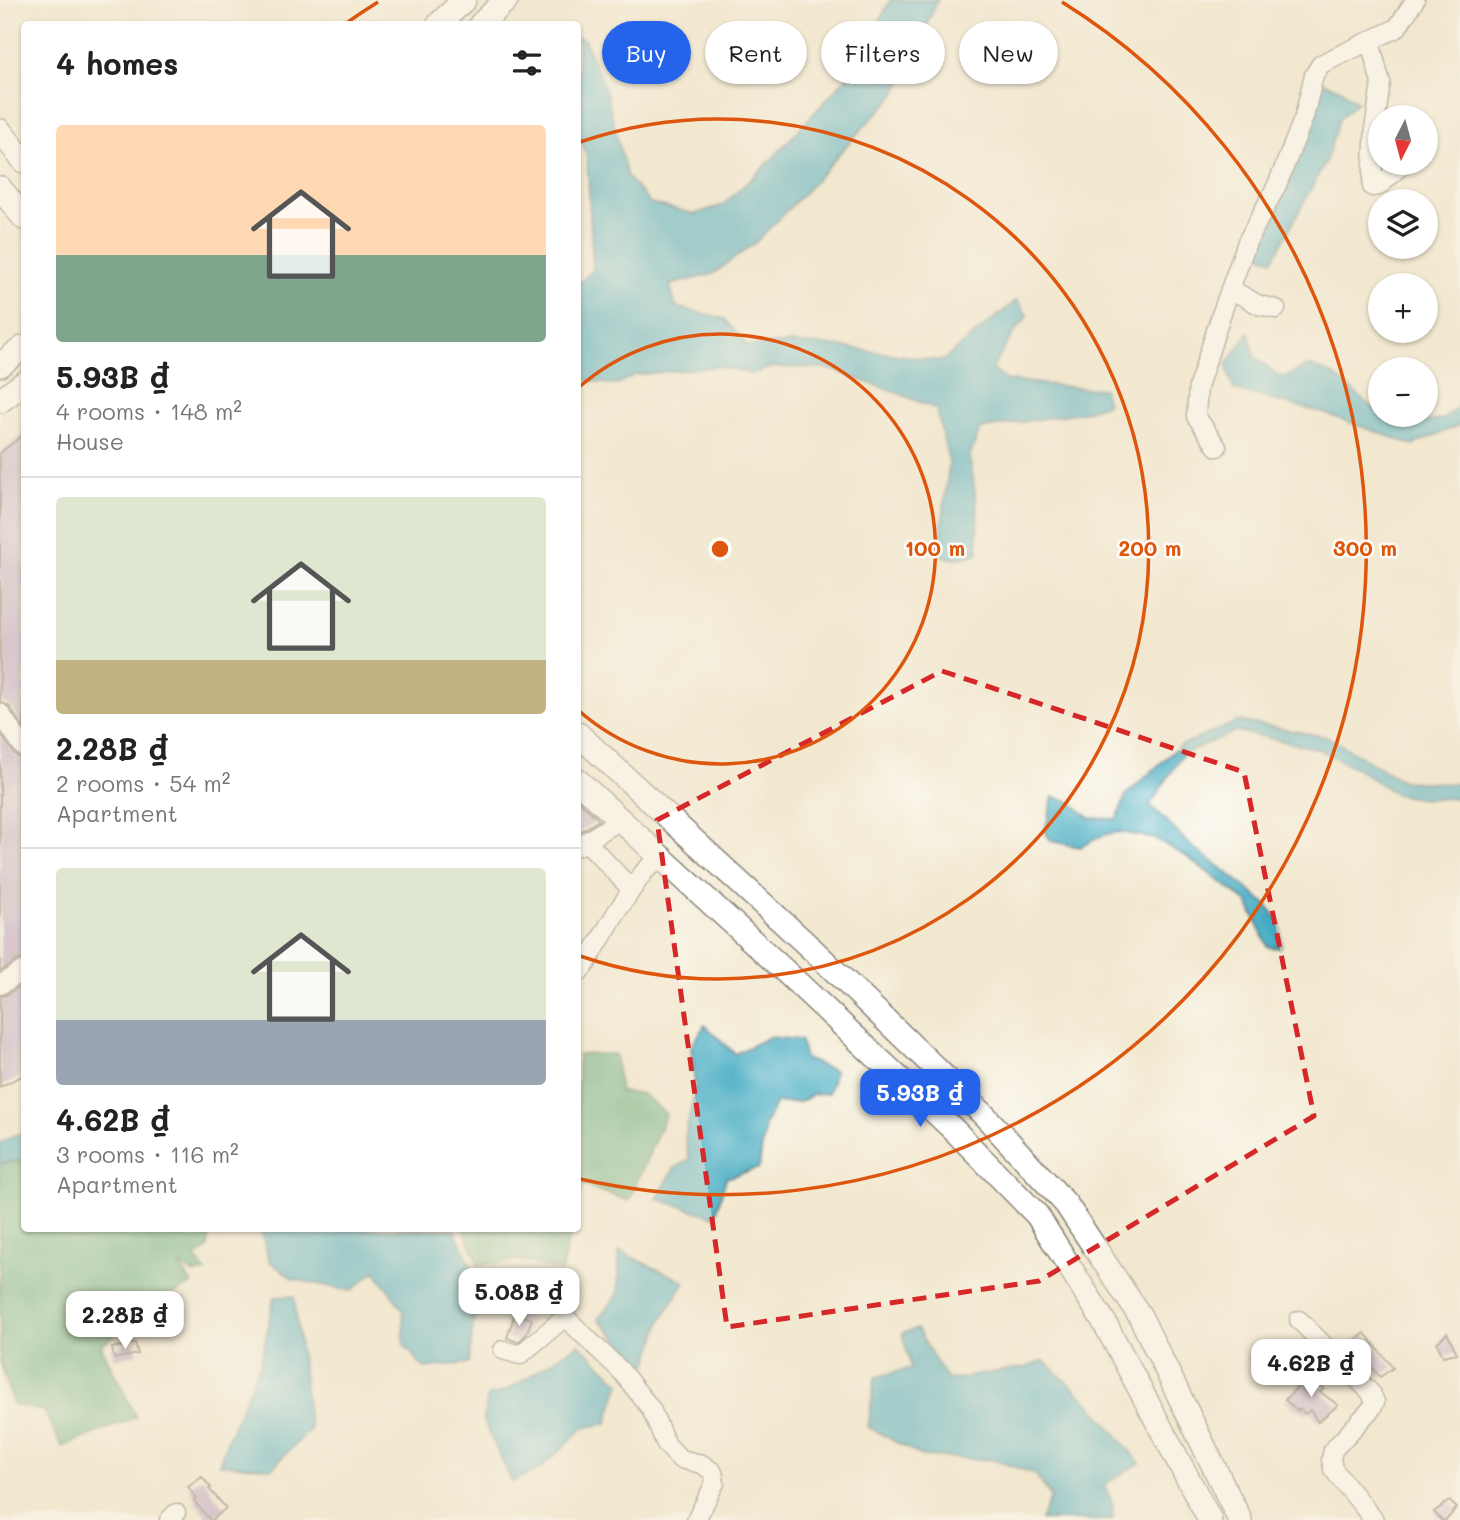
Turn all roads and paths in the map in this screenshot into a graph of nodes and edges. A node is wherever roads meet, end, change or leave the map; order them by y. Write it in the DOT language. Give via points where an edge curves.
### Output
graph roads {
  1 [pos="464,0"];
  2 [pos="506,0"];
  3 [pos="1415,0"];
  4 [pos="442,21"];
  5 [pos="484,21"];
  6 [pos="1370,42"];
  7 [pos="1378,105"];
  8 [pos="0,131"];
  9 [pos="21,157"];
  10 [pos="1373,175"];
  11 [pos="1392,175"];
  12 [pos="0,188"];
  13 [pos="21,214"];
  14 [pos="1230,289"];
  15 [pos="1276,309"];
  16 [pos="21,349"];
  17 [pos="0,365"];
  18 [pos="21,385"];
  19 [pos="0,401"];
  20 [pos="1217,447"];
  21 [pos="0,713"];
  22 [pos="581,737"];
  23 [pos="21,744"];
  24 [pos="581,784"];
  25 [pos="620,820"];
  26 [pos="582,844"];
  27 [pos="663,859"];
  28 [pos="631,889"];
  29 [pos="815,952"];
  30 [pos="581,970"];
  31 [pos="21,972"];
  32 [pos="787,973"];
  33 [pos="0,985"];
  34 [pos="1299,1320"];
  35 [pos="503,1350"];
  36 [pos="696,1520"];
  37 [pos="1210,1520"];
  38 [pos="1240,1520"];
  39 [pos="1374,1520"];
  1 -- 4 [label="main road"];
  2 -- 5 [label="main road"];
  3 -- 6 [label="street" via="1397,28"];
  6 -- 7 [label="street" via="1381,83"];
  6 -- 14 [label="street" via="1321,64 1314,75 1304,117 1278,185 1247,242"];
  8 -- 9 [label="main road"];
  10 -- 11 [label="street" via="1372,187 1380,187"];
  12 -- 13 [label="main road"];
  14 -- 15 [label="street"];
  14 -- 20 [label="street" via="1198,387 1196,416"];
  16 -- 17 [label="main road"];
  18 -- 19 [label="main road"];
  21 -- 23 [label="street"];
  22 -- 29 [label="main road"];
  24 -- 25 [label="main road"];
  25 -- 26 [label="street"];
  25 -- 27 [label="main road"];
  26 -- 28 [label="street"];
  27 -- 28 [label="street" via="649,867"];
  27 -- 32 [label="main road"];
  28 -- 30 [label="street"];
  29 -- 32 [label="main road"];
  29 -- 38 [label="main road" via="984,1115 1066,1204 1140,1316"];
  31 -- 33 [label="street"];
  32 -- 37 [label="main road" via="1037,1215 1103,1320"];
  34 -- 39 [label="street" via="1375,1402 1333,1450 1331,1459 1333,1469"];
  35 -- 36 [label="street" via="520,1355 565,1317 621,1371 651,1409 666,1444 680,1459 713,1472 715,1483"];
}
